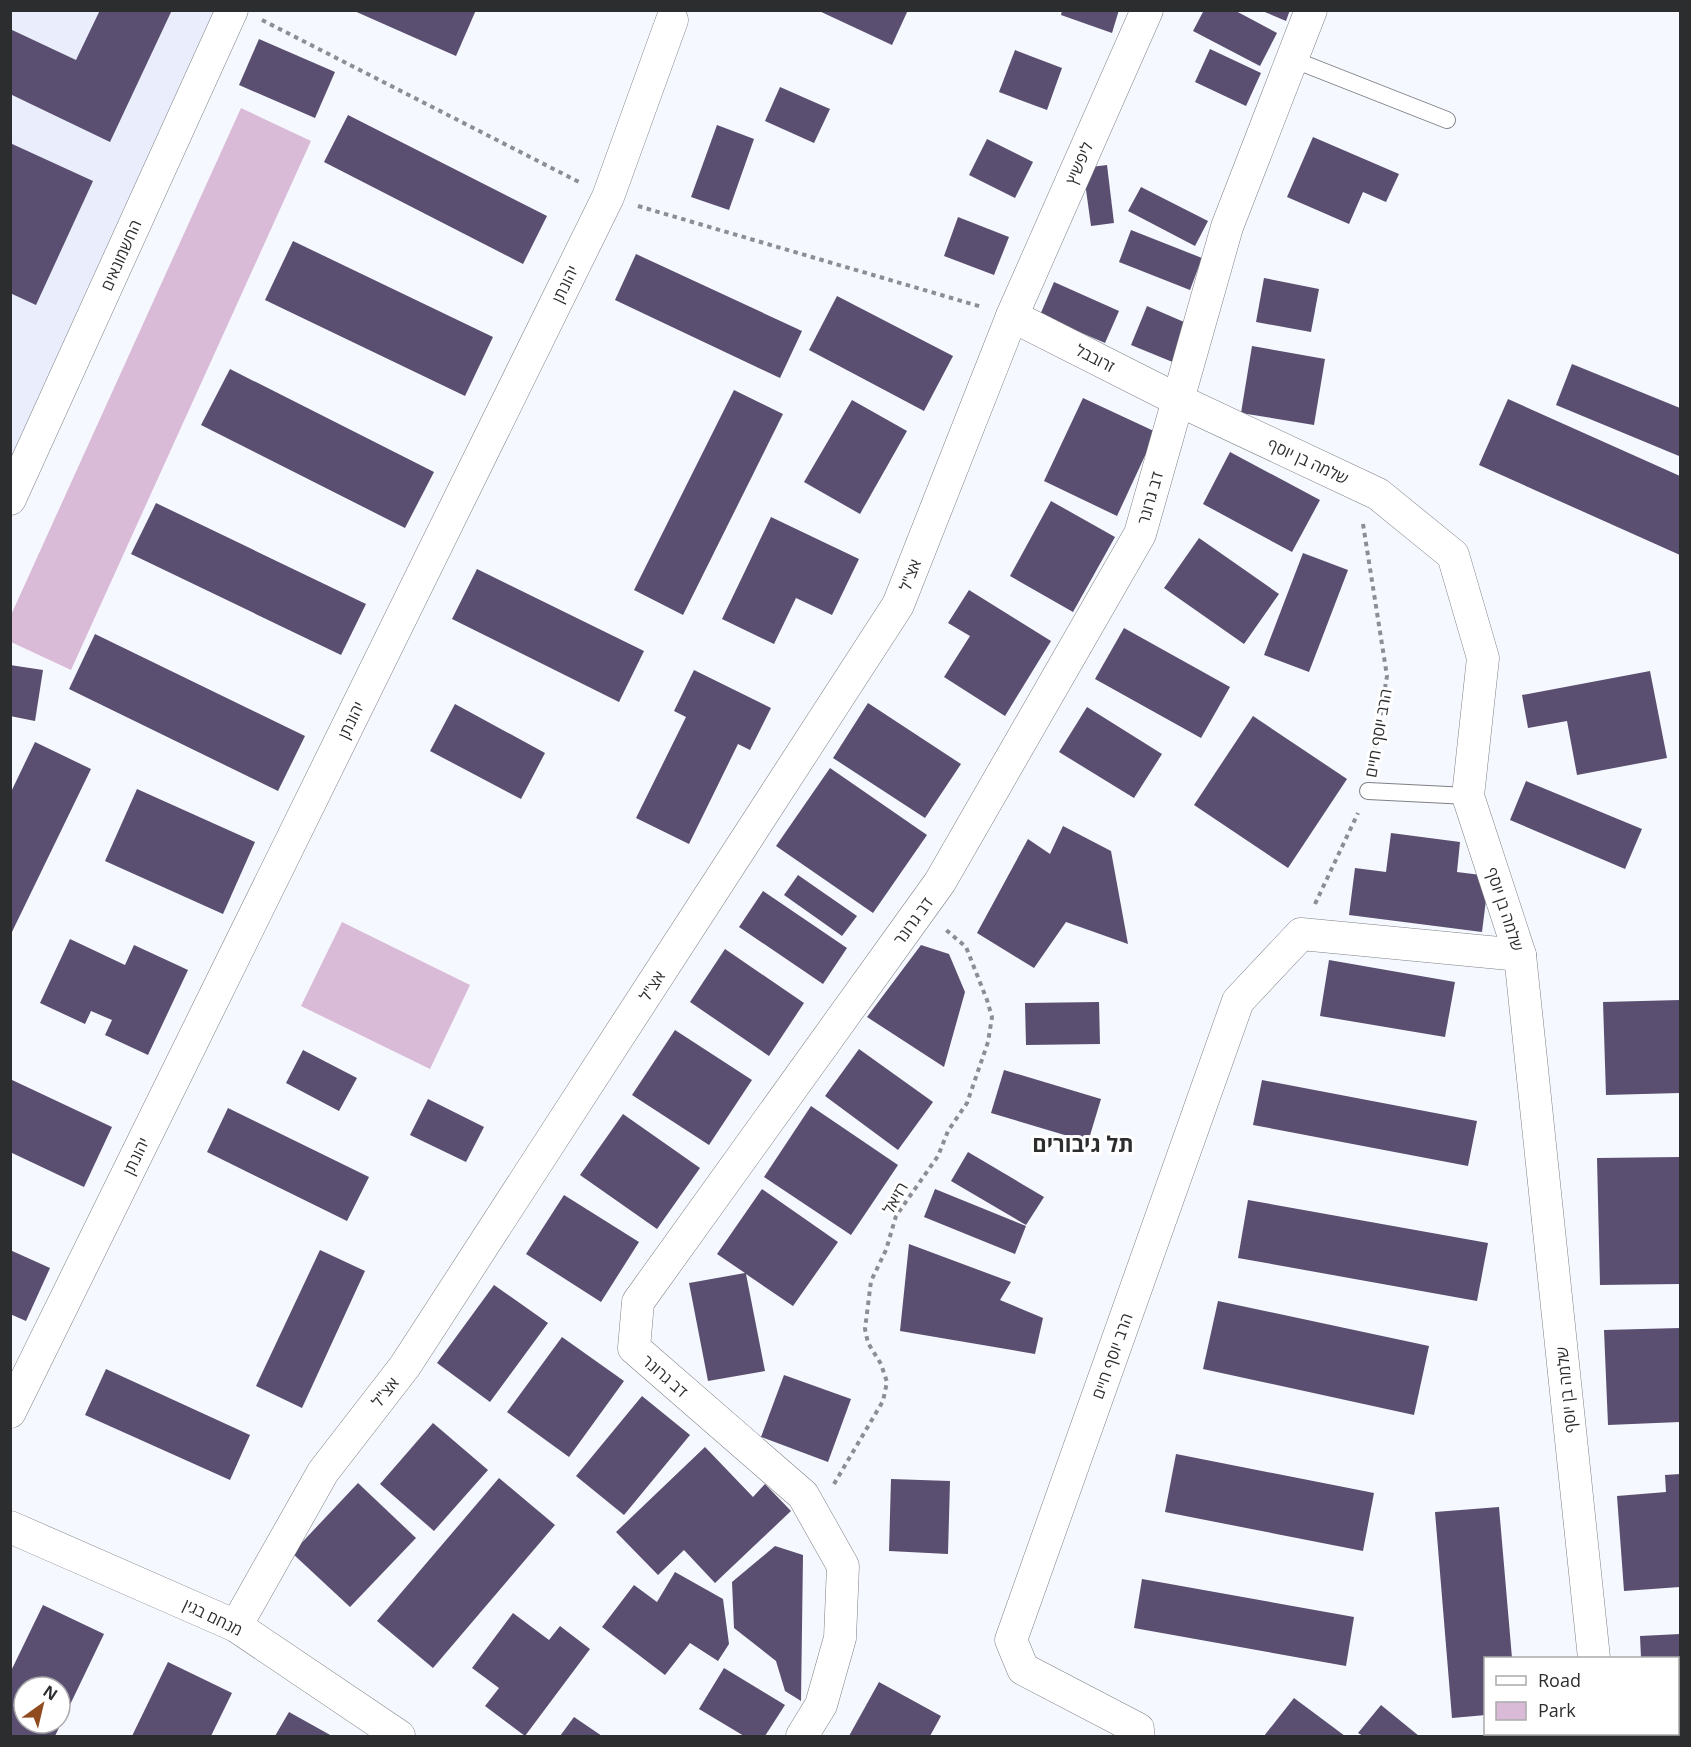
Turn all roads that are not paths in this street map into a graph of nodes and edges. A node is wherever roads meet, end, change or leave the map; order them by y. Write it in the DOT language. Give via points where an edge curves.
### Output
graph roads {
  1 [pos="232,10"];
  2 [pos="1147,10"];
  3 [pos="1311,10"];
  4 [pos="672,20"];
  5 [pos="1292,59"];
  6 [pos="1447,120"];
  7 [pos="1011,316"];
  8 [pos="1178,400"];
  9 [pos="10,499"];
  10 [pos="1368,791"];
  11 [pos="1468,796"];
  12 [pos="1520,955"];
  13 [pos="10,1412"];
  14 [pos="10,1527"];
  15 [pos="236,1626"];
  16 [pos="1594,1657"];
  17 [pos="399,1737"];
  18 [pos="802,1737"];
  19 [pos="1138,1737"];
  1 -- 9 [label="street, החשמונאים"];
  2 -- 7 [label="street, ליפשיץ"];
  3 -- 5 [label="street, דב גרונר"];
  4 -- 13 [label="street, יהונתן" via="608,197"];
  5 -- 6 [label="lane"];
  5 -- 8 [label="street, דב גרונר" via="1227,227"];
  7 -- 8 [label="street, זרובבל"];
  7 -- 15 [label="street, אצ\"ל" via="898,605 405,1366 323,1472"];
  8 -- 11 [label="street, שלמה בן יוסף" via="1378,494 1453,555 1483,658"];
  8 -- 18 [label="street, דב גרונר" via="1140,534 940,882 638,1302 634,1348 803,1495 843,1566 840,1638 821,1705"];
  10 -- 11 [label="lane"];
  11 -- 12 [label="street, שלמה בן יוסף"];
  12 -- 16 [label="street, שלמה בן יוסף"];
  12 -- 19 [label="street, הרב יוסף חיים" via="1301,934 1238,1001 1011,1640 1023,1669 1137,1729"];
  14 -- 15 [label="street, מנחם בגין"];
  15 -- 17 [label="street, מנחם בגין"];
}
